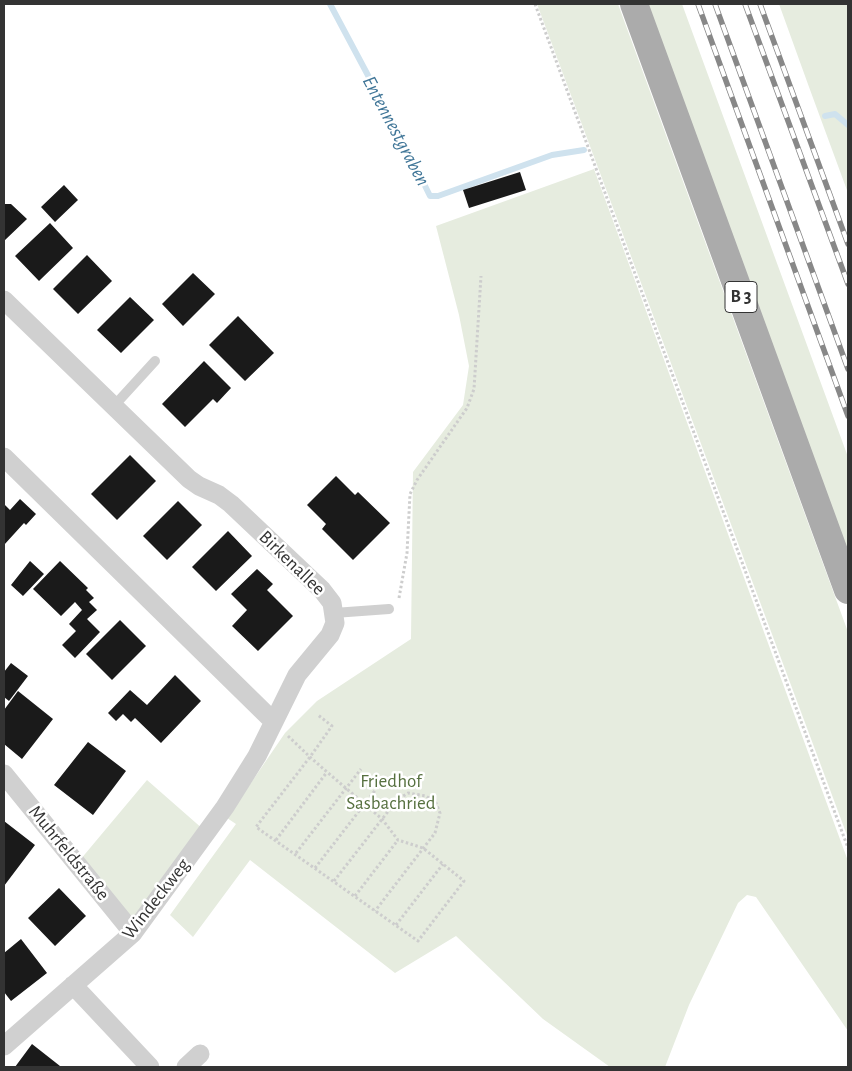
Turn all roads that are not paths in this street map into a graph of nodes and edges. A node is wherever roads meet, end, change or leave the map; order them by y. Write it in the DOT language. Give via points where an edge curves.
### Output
graph roads {
  1 [pos="634,4"];
  2 [pos="4,300"];
  3 [pos="155,361"];
  4 [pos="113,407"];
  5 [pos="4,457"];
  6 [pos="848,590"];
  7 [pos="388,609"];
  8 [pos="334,613"];
  9 [pos="273,721"];
  10 [pos="5,777"];
  11 [pos="133,933"];
  12 [pos="73,985"];
  13 [pos="4,1046"];
  14 [pos="200,1054"];
  15 [pos="150,1067"];
  16 [pos="186,1067"];
  1 -- 6 [label="main road, B 3"];
  2 -- 4 [label="street, Birkenallee"];
  3 -- 4 [label="lane"];
  4 -- 8 [label="street, Birkenallee" via="189,479 231,504 322,590 332,603"];
  5 -- 9 [label="street"];
  7 -- 8 [label="lane"];
  8 -- 9 [label="street, Birkenallee" via="335,623 330,635 297,676"];
  9 -- 11 [label="street, Windeckweg" via="257,756 225,807"];
  10 -- 11 [label="street, Muhrfeldstraße"];
  11 -- 12 [label="street, Windeckweg"];
  12 -- 13 [label="street, Windeckweg"];
  12 -- 15 [label="street"];
  14 -- 16 [label="street"];
}
